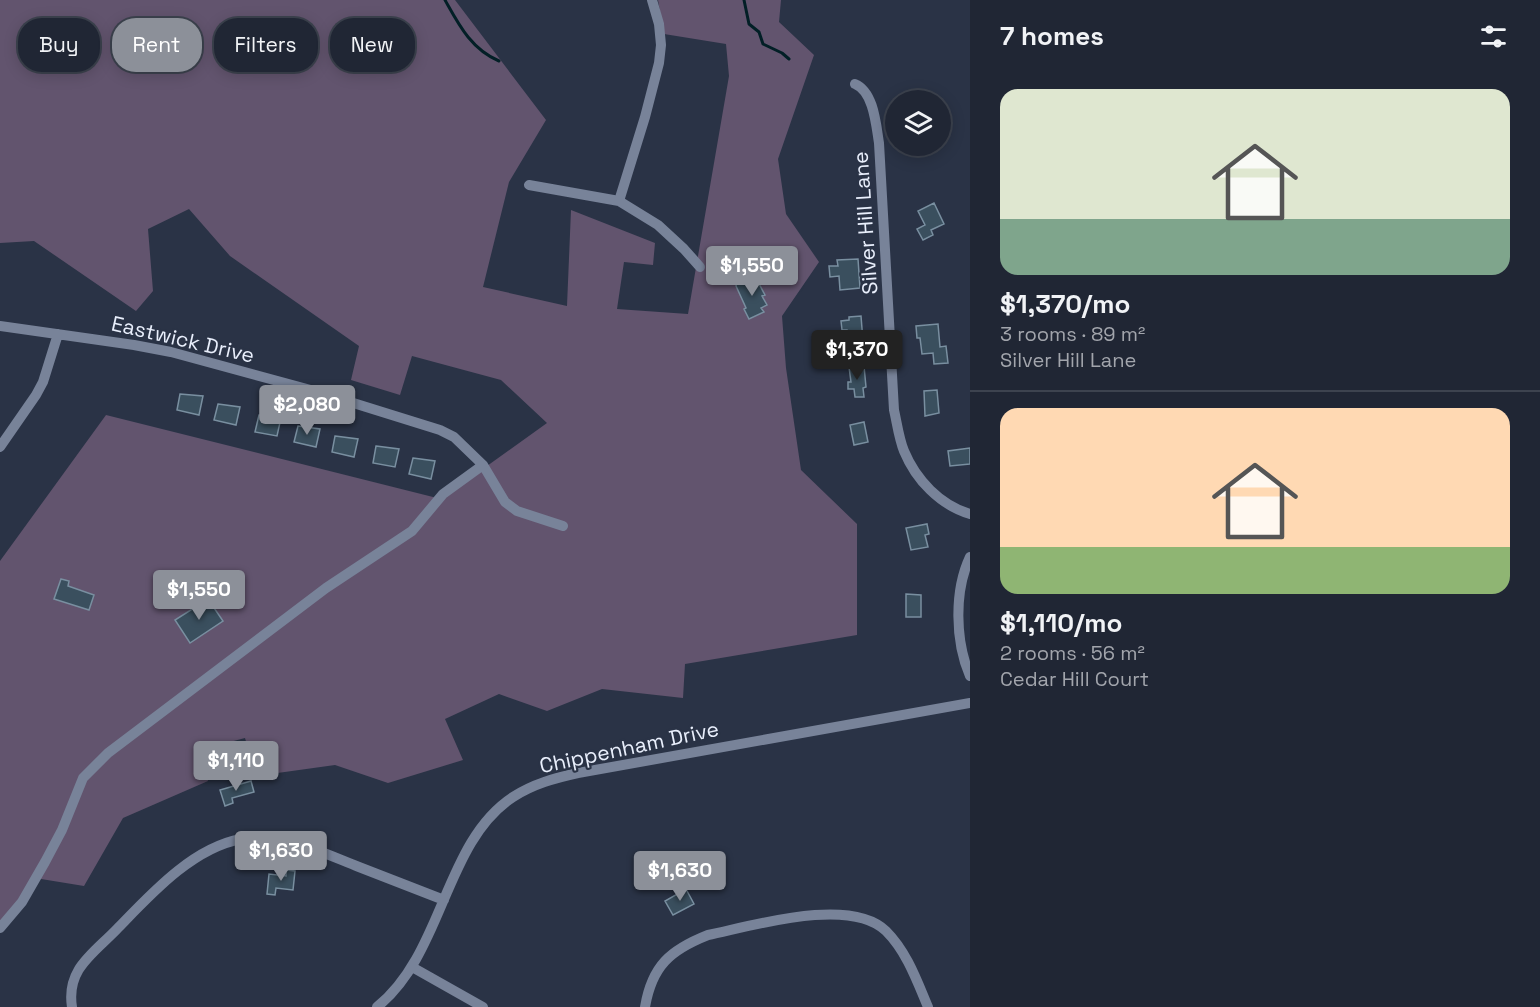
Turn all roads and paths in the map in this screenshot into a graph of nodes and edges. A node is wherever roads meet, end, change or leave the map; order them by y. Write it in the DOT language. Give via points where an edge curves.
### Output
graph roads {
  1 [pos="652,0"];
  2 [pos="855,84"];
  3 [pos="529,185"];
  4 [pos="619,201"];
  5 [pos="700,267"];
  6 [pos="0,326"];
  7 [pos="58,334"];
  8 [pos="0,447"];
  9 [pos="483,465"];
  10 [pos="970,514"];
  11 [pos="563,526"];
  12 [pos="970,557"];
  13 [pos="970,676"];
  14 [pos="970,703"];
  15 [pos="444,900"];
  16 [pos="0,928"];
  17 [pos="412,967"];
  18 [pos="72,1007"];
  19 [pos="376,1007"];
  20 [pos="483,1007"];
  21 [pos="645,1007"];
  22 [pos="928,1007"];
  1 -- 4 [label="street" via="659,24 659,63"];
  2 -- 10 [label="street, Silver Hill Lane" via="867,97 879,143 894,410 904,450 913,468 938,497 956,510"];
  3 -- 4 [label="street"];
  4 -- 5 [label="street" via="658,225"];
  6 -- 7 [label="street, Eastwick Drive"];
  7 -- 8 [label="street" via="39,389"];
  7 -- 9 [label="street, Eastwick Drive" via="171,352 395,416 454,436"];
  9 -- 11 [label="street, Eastwick Drive" via="505,502 517,511"];
  9 -- 16 [label="street" via="443,494 412,531 326,588 108,753 83,778 45,862 22,902"];
  12 -- 13 [label="street" via="961,585 959,627"];
  14 -- 15 [label="street, Chippenham Drive" via="548,780 514,796 486,820"];
  15 -- 17 [label="street, Chippenham Drive"];
  15 -- 18 [label="street" via="295,843 259,837 229,842 175,873 88,959 72,981"];
  17 -- 19 [label="street, Chippenham Drive"];
  17 -- 20 [label="street"];
  21 -- 22 [label="street" via="653,976 661,965 696,939 786,919 830,914 856,916 885,930 903,952"];
}
